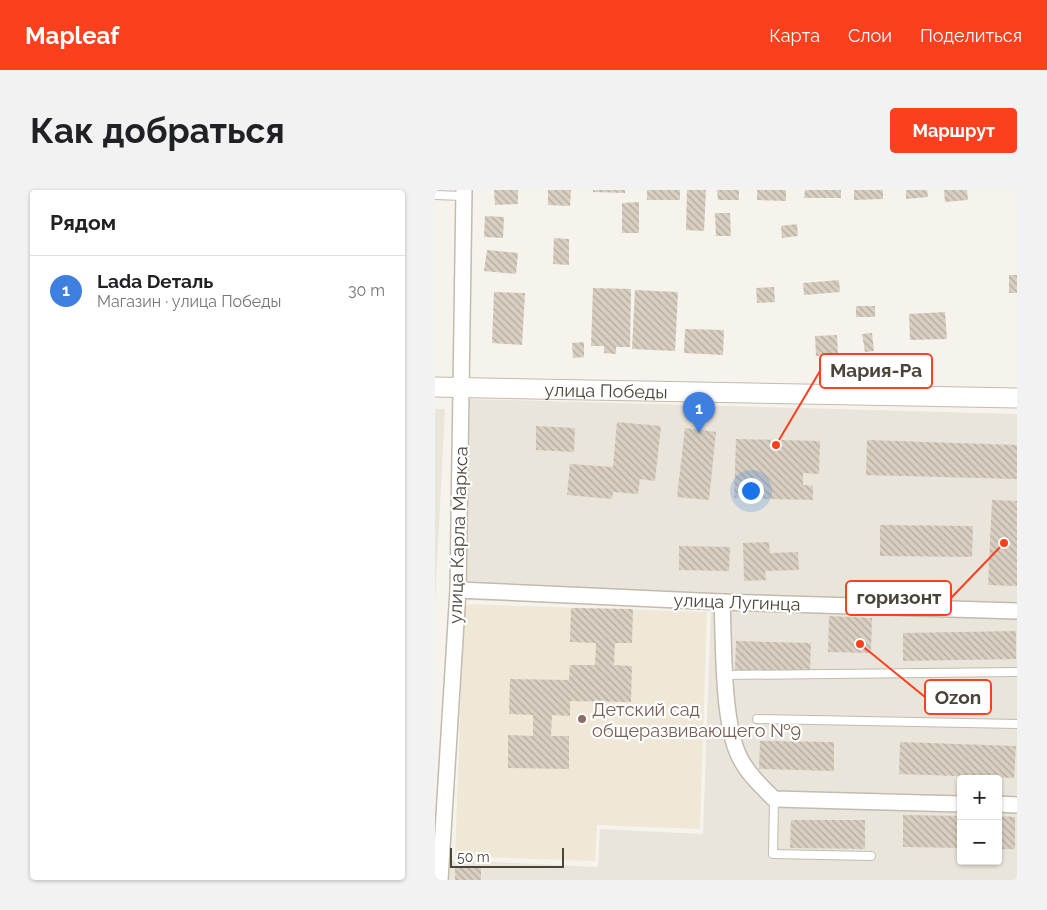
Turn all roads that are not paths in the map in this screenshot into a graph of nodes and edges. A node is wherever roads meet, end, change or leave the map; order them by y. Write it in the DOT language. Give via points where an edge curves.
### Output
graph roads {
  1 [pos="463,193"];
  2 [pos="435,195"];
  3 [pos="435,386"];
  4 [pos="463,388"];
  5 [pos="1017,398"];
  6 [pos="458,590"];
  7 [pos="722,602"];
  8 [pos="1017,611"];
  9 [pos="1017,672"];
  10 [pos="726,675"];
  11 [pos="757,719"];
  12 [pos="1017,724"];
  13 [pos="774,799"];
  14 [pos="957,804"];
  15 [pos="1002,804"];
  16 [pos="1017,805"];
  17 [pos="871,856"];
  18 [pos="440,880"];
  1 -- 2 [label="lane"];
  1 -- 4 [label="street, улица Карла Маркса"];
  3 -- 4 [label="street, улица Победы"];
  4 -- 5 [label="street, улица Победы"];
  4 -- 6 [label="street, улица Карла Маркса"];
  6 -- 7 [label="street, улица Лугинца"];
  6 -- 18 [label="street, улица Карла Маркса"];
  7 -- 8 [label="street, улица Лугинца"];
  7 -- 10 [label="street"];
  9 -- 10 [label="lane"];
  10 -- 13 [label="street" via="729,716 739,758"];
  11 -- 12 [label="lane"];
  13 -- 14 [label="street"];
  13 -- 17 [label="lane" via="773,854"];
  15 -- 16 [label="street"];
}
